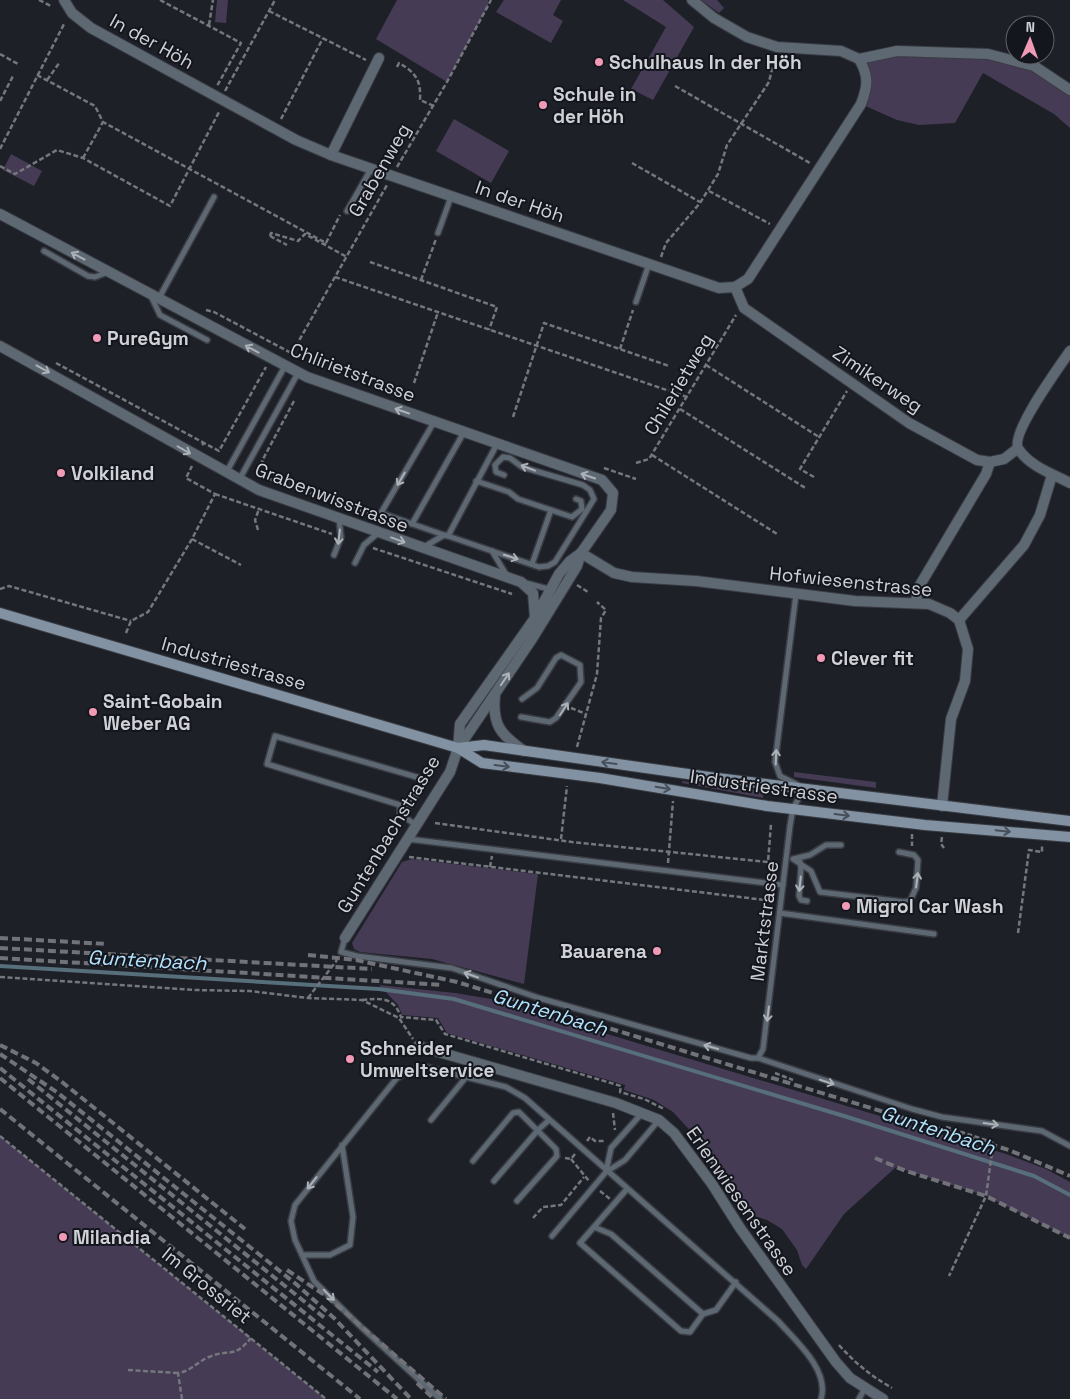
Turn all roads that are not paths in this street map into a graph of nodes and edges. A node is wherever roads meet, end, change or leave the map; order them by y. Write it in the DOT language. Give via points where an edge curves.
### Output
graph roads {
  1 [pos="64,0"];
  2 [pos="692,0"];
  3 [pos="859,59"];
  4 [pos="377,61"];
  5 [pos="1070,90"];
  6 [pos="331,155"];
  7 [pos="370,169"];
  8 [pos="451,196"];
  9 [pos="214,197"];
  10 [pos="347,211"];
  11 [pos="0,214"];
  12 [pos="438,233"];
  13 [pos="44,252"];
  14 [pos="654,266"];
  15 [pos="109,272"];
  16 [pos="735,287"];
  17 [pos="155,297"];
  18 [pos="636,302"];
  19 [pos="208,340"];
  20 [pos="0,346"];
  21 [pos="1070,350"];
  22 [pos="285,366"];
  23 [pos="303,375"];
  24 [pos="434,422"];
  25 [pos="464,432"];
  26 [pos="497,444"];
  27 [pos="1017,449"];
  28 [pos="990,462"];
  29 [pos="226,473"];
  30 [pos="504,475"];
  31 [pos="1052,475"];
  32 [pos="239,480"];
  33 [pos="476,481"];
  34 [pos="1070,483"];
  35 [pos="576,499"];
  36 [pos="551,510"];
  37 [pos="339,519"];
  38 [pos="412,524"];
  39 [pos="378,533"];
  40 [pos="446,536"];
  41 [pos="421,548"];
  42 [pos="492,551"];
  43 [pos="581,553"];
  44 [pos="334,556"];
  45 [pos="356,563"];
  46 [pos="532,564"];
  47 [pos="508,578"];
  48 [pos="521,582"];
  49 [pos="548,590"];
  50 [pos="562,590"];
  51 [pos="796,594"];
  52 [pos="915,603"];
  53 [pos="0,613"];
  54 [pos="535,618"];
  55 [pos="959,620"];
  56 [pos="495,694"];
  57 [pos="522,699"];
  58 [pos="521,717"];
  59 [pos="458,748"];
  60 [pos="525,752"];
  61 [pos="806,788"];
  62 [pos="400,804"];
  63 [pos="942,806"];
  64 [pos="794,808"];
  65 [pos="1070,821"];
  66 [pos="417,825"];
  67 [pos="1070,837"];
  68 [pos="408,839"];
  69 [pos="842,845"];
  70 [pos="899,852"];
  71 [pos="786,858"];
  72 [pos="794,859"];
  73 [pos="799,862"];
  74 [pos="783,884"];
  75 [pos="807,902"];
  76 [pos="900,902"];
  77 [pos="885,910"];
  78 [pos="780,913"];
  79 [pos="934,934"];
  80 [pos="345,938"];
  81 [pos="418,1046"];
  82 [pos="758,1058"];
  83 [pos="467,1076"];
  84 [pos="643,1112"];
  85 [pos="431,1120"];
  86 [pos="549,1120"];
  87 [pos="658,1120"];
  88 [pos="538,1130"];
  89 [pos="342,1144"];
  90 [pos="1070,1146"];
  91 [pos="473,1161"];
  92 [pos="606,1172"];
  93 [pos="494,1181"];
  94 [pos="627,1189"];
  95 [pos="517,1201"];
  96 [pos="594,1227"];
  97 [pos="552,1236"];
  98 [pos="302,1255"];
  99 [pos="736,1282"];
  100 [pos="704,1314"];
  101 [pos="865,1388"];
  102 [pos="440,1399"];
  103 [pos="821,1399"];
  104 [pos="859,1399"];
  105 [pos="883,1399"];
  1 -- 6 [label="street, In der Höh" via="72,13 91,28 276,129"];
  2 -- 3 [label="street" via="739,32 777,47 841,51"];
  3 -- 5 [label="street" via="897,51 988,54 1034,66"];
  3 -- 16 [label="street" via="867,72 867,87 861,104 748,279"];
  4 -- 6 [label="street"];
  6 -- 7 [label="street, In der Höh"];
  7 -- 8 [label="street, In der Höh"];
  7 -- 10 [label="lane"];
  8 -- 12 [label="lane"];
  8 -- 14 [label="street, In der Höh"];
  9 -- 17 [label="lane"];
  15 -- 11 [label="street, Chlirietstrasse, one-way"];
  13 -- 15 [label="lane" via="88,276"];
  14 -- 16 [label="street, In der Höh" via="719,288"];
  14 -- 18 [label="lane"];
  15 -- 17 [label="street, Chlirietstrasse"];
  16 -- 28 [label="street, Zimikerweg" via="744,308 852,384 909,423 977,460"];
  17 -- 19 [label="lane" via="160,314"];
  22 -- 17 [label="street, Chlirietstrasse, one-way"];
  20 -- 29 [label="street, Grabenwisstrasse, one-way"];
  21 -- 27 [label="street" via="1024,422 1018,434"];
  22 -- 23 [label="street, Chlirietstrasse"];
  22 -- 29 [label="lane"];
  24 -- 23 [label="street, Chlirietstrasse, one-way"];
  23 -- 32 [label="lane"];
  24 -- 25 [label="street, Chlirietstrasse"];
  24 -- 38 [label="lane, one-way" via="381,512"];
  25 -- 26 [label="street, Chlirietstrasse"];
  25 -- 38 [label="lane"];
  26 -- 33 [label="lane"];
  43 -- 26 [label="street, Chlirietstrasse, one-way" via="611,510 613,493 602,480"];
  27 -- 28 [label="street" via="1004,459"];
  27 -- 31 [label="street"];
  28 -- 52 [label="street" via="920,585"];
  29 -- 32 [label="street, Grabenwisstrasse"];
  46 -- 30 [label="lane, one-way" via="539,567 555,562 594,499 593,494 582,485 503,457 495,465 496,472"];
  31 -- 34 [label="street"];
  31 -- 55 [label="street" via="1040,515 1024,545"];
  32 -- 37 [label="street, Grabenwisstrasse" via="275,497"];
  33 -- 36 [label="lane"];
  33 -- 40 [label="lane"];
  35 -- 36 [label="lane" via="581,501 582,509 572,517"];
  36 -- 46 [label="lane"];
  37 -- 39 [label="street, Grabenwisstrasse"];
  37 -- 44 [label="lane, one-way" via="341,538"];
  38 -- 40 [label="lane"];
  39 -- 41 [label="street, Grabenwisstrasse, one-way"];
  39 -- 45 [label="lane" via="364,545"];
  40 -- 41 [label="lane"];
  40 -- 42 [label="lane"];
  41 -- 47 [label="street, Grabenwisstrasse"];
  42 -- 46 [label="lane, one-way"];
  42 -- 47 [label="lane"];
  43 -- 49 [label="street, Chlirietstrasse" via="565,566"];
  43 -- 50 [label="street, Chlirietstrasse"];
  43 -- 51 [label="street, Hofwiesenstrasse" via="614,573 632,577 696,581"];
  47 -- 48 [label="street, Grabenwisstrasse"];
  48 -- 49 [label="lane"];
  48 -- 54 [label="street" via="532,593"];
  49 -- 50 [label="lane"];
  49 -- 54 [label="street, Chlirietstrasse"];
  56 -- 50 [label="street, Chlirietstrasse, one-way"];
  51 -- 52 [label="street, Hofwiesenstrasse" via="855,601"];
  61 -- 51 [label="lane, one-way" via="780,776 775,762"];
  52 -- 55 [label="street, Hofwiesenstrasse" via="940,607"];
  53 -- 59 [label="main road, Industriestrasse"];
  54 -- 59 [label="street, Chlirietstrasse" via="460,724"];
  55 -- 63 [label="street" via="968,649 967,668 951,719"];
  56 -- 59 [label="street, Chlirietstrasse"];
  56 -- 60 [label="street" via="493,712 499,728 505,738"];
  58 -- 57 [label="lane, one-way" via="550,722 556,718 581,682 580,665 561,655 537,688"];
  59 -- 60 [label="main road, Industriestrasse" via="484,745"];
  59 -- 64 [label="main road, Industriestrasse, one-way" via="482,763"];
  59 -- 66 [label="street, Guntenbachstrasse" via="450,772"];
  61 -- 60 [label="main road, Industriestrasse, one-way"];
  61 -- 63 [label="main road, Industriestrasse"];
  61 -- 64 [label="lane, Marktstrasse"];
  62 -- 62 [label="lane" via="267,764 275,736 420,778 422,784 410,805"];
  62 -- 66 [label="lane" via="400,814"];
  63 -- 65 [label="main road, Industriestrasse"];
  64 -- 67 [label="main road, Industriestrasse, one-way" via="925,825"];
  64 -- 71 [label="lane, Marktstrasse"];
  66 -- 68 [label="street, Guntenbachstrasse"];
  68 -- 74 [label="lane"];
  68 -- 80 [label="street, Guntenbachstrasse"];
  69 -- 72 [label="lane" via="826,845 810,855"];
  76 -- 70 [label="lane, one-way" via="912,899 919,862 914,855"];
  71 -- 72 [label="lane"];
  71 -- 74 [label="lane, Marktstrasse"];
  72 -- 73 [label="lane"];
  73 -- 75 [label="lane, one-way" via="802,868 799,896"];
  73 -- 76 [label="lane" via="811,871 820,892"];
  74 -- 78 [label="lane, Marktstrasse"];
  76 -- 77 [label="lane"];
  78 -- 79 [label="lane"];
  78 -- 82 [label="lane, Marktstrasse, one-way" via="763,1049"];
  82 -- 80 [label="lane, one-way" via="539,998 452,968 341,952"];
  81 -- 84 [label="street, Erlenwiesenstrasse"];
  82 -- 90 [label="lane, one-way" via="912,1110 1042,1131"];
  83 -- 85 [label="lane"];
  83 -- 86 [label="lane" via="506,1087 525,1098"];
  83 -- 89 [label="lane" via="426,1067 408,1071 396,1079"];
  84 -- 87 [label="street, Erlenwiesenstrasse"];
  84 -- 92 [label="lane" via="611,1148"];
  86 -- 88 [label="lane"];
  86 -- 92 [label="lane"];
  87 -- 92 [label="lane" via="625,1160"];
  87 -- 101 [label="street, Erlenwiesenstrasse" via="674,1133 712,1184 836,1362 850,1378"];
  88 -- 91 [label="lane" via="519,1112 513,1113"];
  88 -- 93 [label="lane"];
  88 -- 95 [label="lane" via="556,1149 556,1156"];
  89 -- 98 [label="lane, one-way" via="295,1205 291,1221"];
  89 -- 98 [label="lane" via="353,1217 350,1245 330,1255"];
  92 -- 94 [label="lane"];
  92 -- 97 [label="lane"];
  94 -- 96 [label="lane"];
  94 -- 99 [label="lane"];
  96 -- 100 [label="lane" via="611,1234"];
  96 -- 100 [label="lane" via="580,1243 681,1331 690,1332"];
  98 -- 102 [label="lane, one-way" via="314,1281"];
  99 -- 100 [label="lane" via="716,1310"];
  99 -- 103 [label="lane" via="778,1320 809,1356 820,1376"];
  101 -- 104 [label="lane"];
  101 -- 105 [label="street, Erlenwiesenstrasse"];
}
